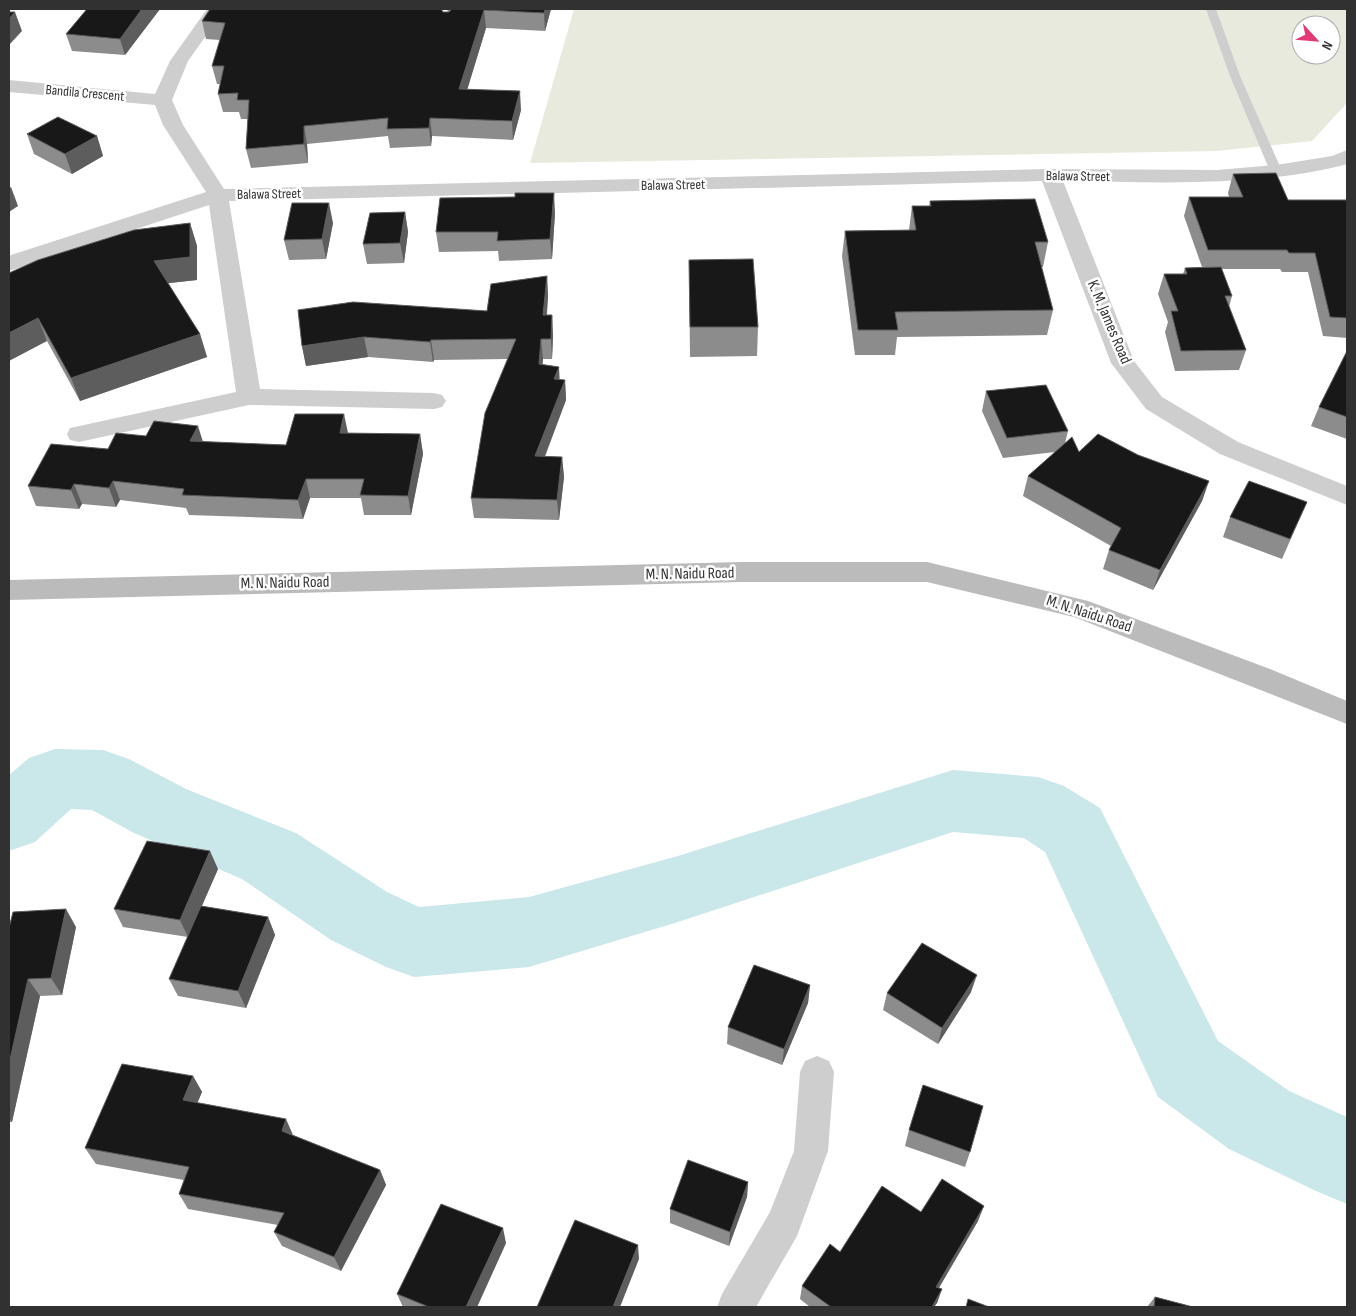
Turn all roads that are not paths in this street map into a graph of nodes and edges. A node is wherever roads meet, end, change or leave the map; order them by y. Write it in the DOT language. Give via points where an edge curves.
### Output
graph roads {
  1 [pos="216,9"];
  2 [pos="1211,9"];
  3 [pos="9,86"];
  4 [pos="162,100"];
  5 [pos="1347,156"];
  6 [pos="1276,171"];
  7 [pos="1050,175"];
  8 [pos="218,195"];
  9 [pos="9,265"];
  10 [pos="249,397"];
  11 [pos="434,401"];
  12 [pos="78,434"];
  13 [pos="1347,496"];
  14 [pos="9,590"];
  15 [pos="1347,713"];
  16 [pos="817,1072"];
  17 [pos="735,1307"];
  1 -- 4 [label="street" via="179,61"];
  2 -- 6 [label="lane" via="1235,76"];
  3 -- 4 [label="street, Bandila Crescent"];
  4 -- 8 [label="street" via="173,125"];
  5 -- 6 [label="street, Balawa Street" via="1336,161"];
  6 -- 7 [label="street, Balawa Street" via="1217,176"];
  7 -- 8 [label="street, Balawa Street"];
  7 -- 13 [label="street, K. M. James Road" via="1123,363 1154,403 1229,448"];
  8 -- 9 [label="street, Balawa Street"];
  8 -- 10 [label="street"];
  10 -- 11 [label="street"];
  10 -- 12 [label="street"];
  14 -- 15 [label="main road, M. N. Naidu Road" via="742,572 927,572 1080,608"];
  16 -- 17 [label="street" via="811,1151 784,1223"];
}
